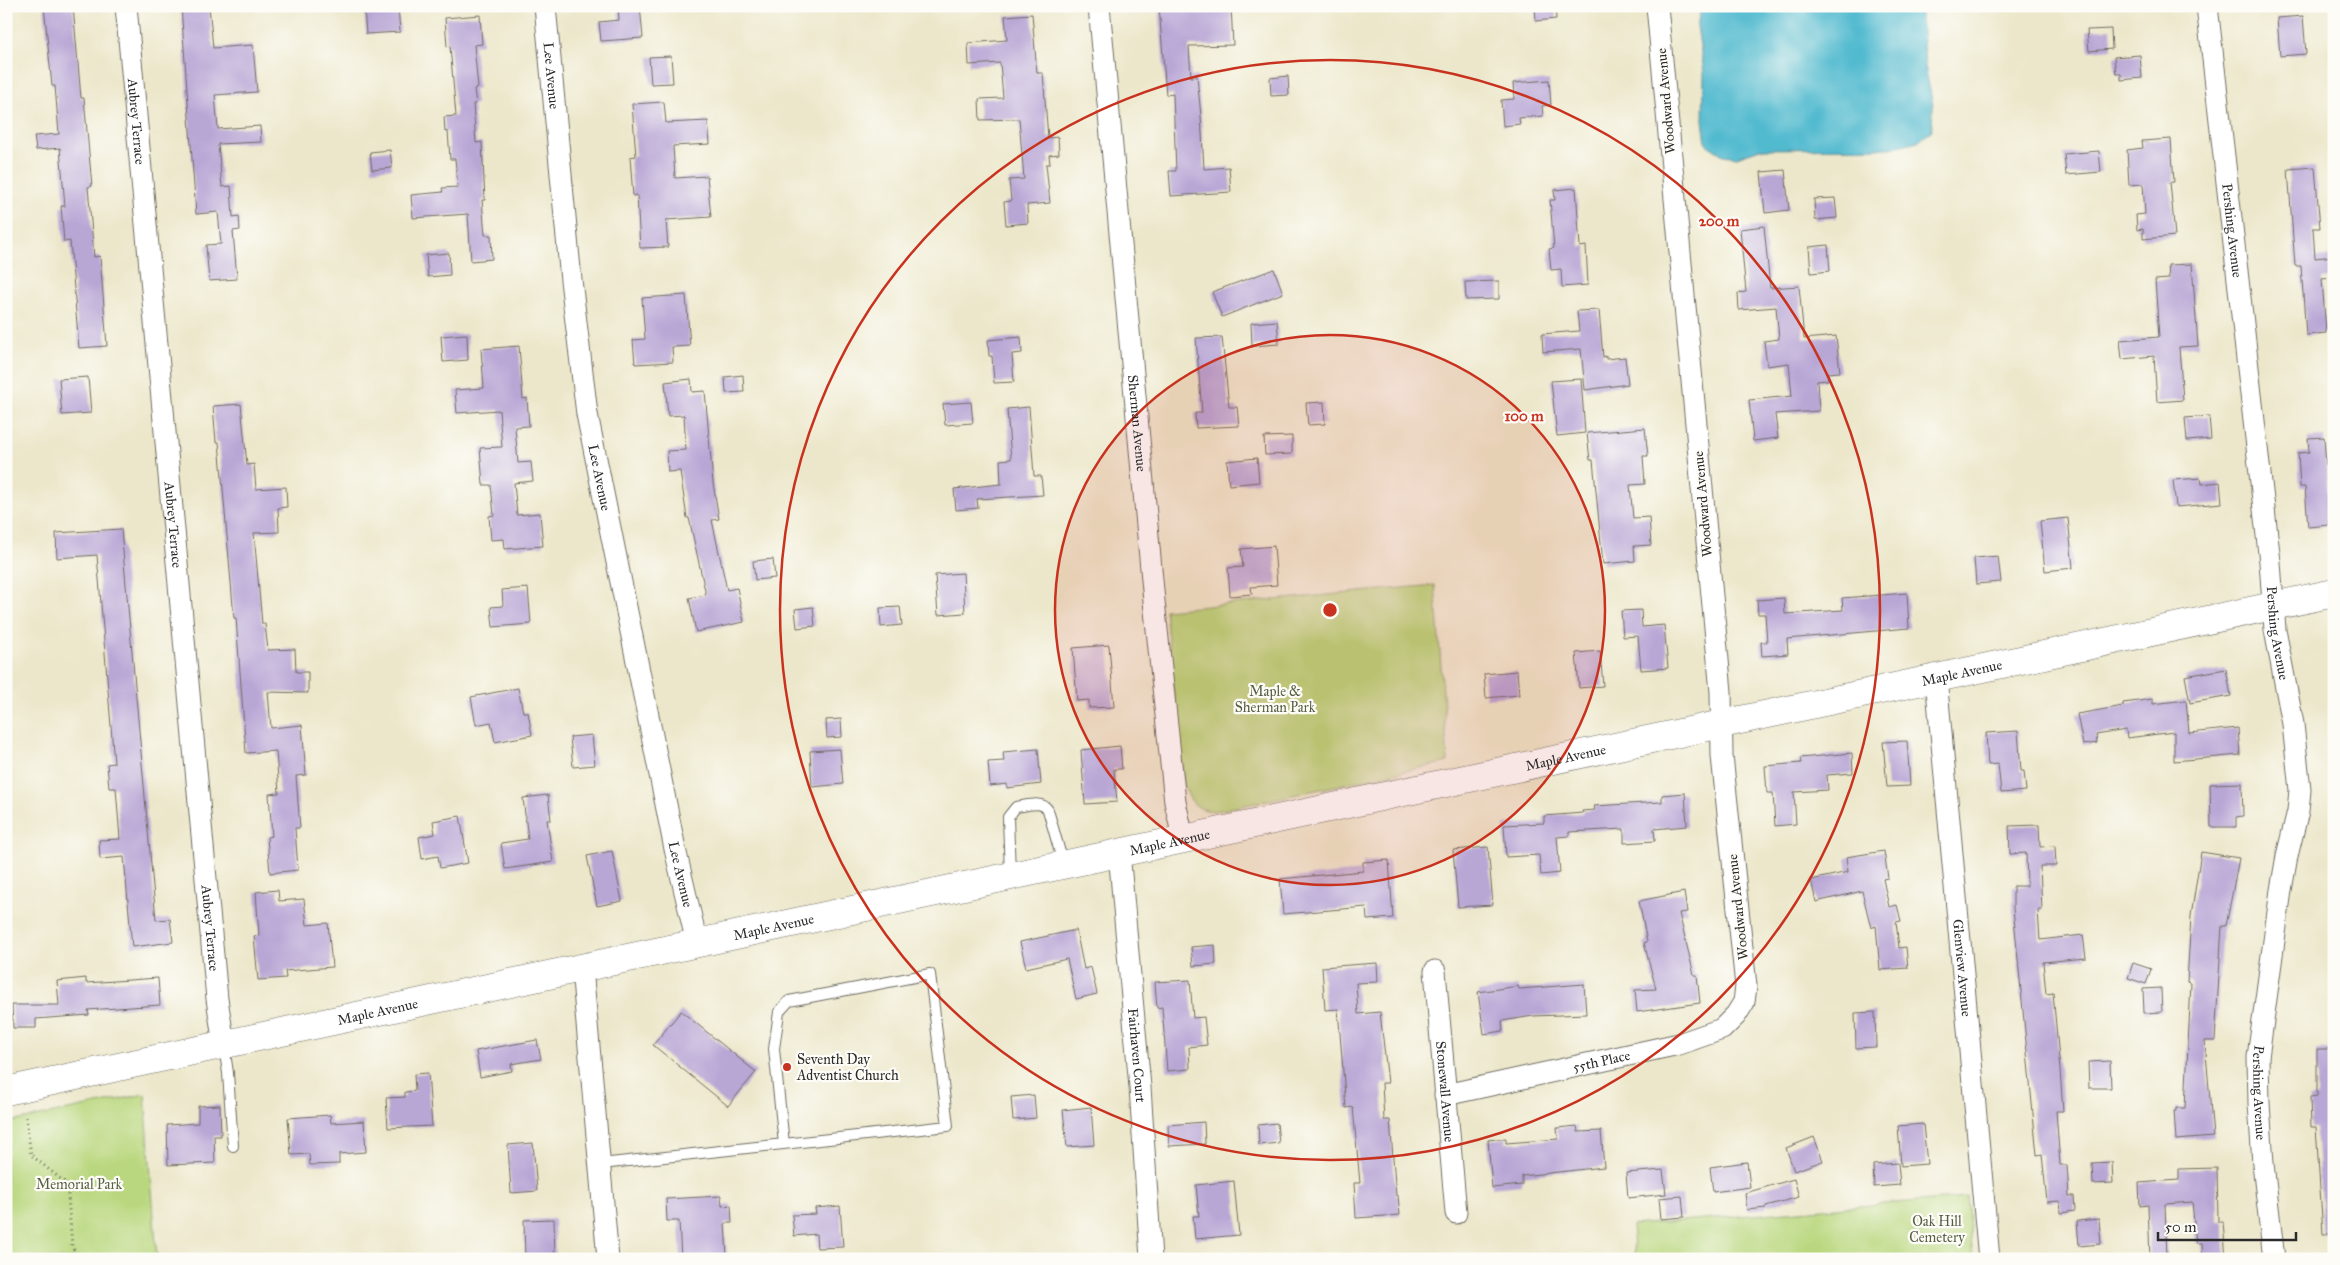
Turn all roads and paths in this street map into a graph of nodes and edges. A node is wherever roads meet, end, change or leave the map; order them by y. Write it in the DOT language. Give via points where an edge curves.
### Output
graph roads {
  1 [pos="126,6"];
  2 [pos="545,6"];
  3 [pos="1099,6"];
  4 [pos="1658,6"];
  5 [pos="2207,6"];
  6 [pos="2334,593"];
  7 [pos="2273,606"];
  8 [pos="1936,678"];
  9 [pos="1721,723"];
  10 [pos="1182,838"];
  11 [pos="1119,852"];
  12 [pos="1064,864"];
  13 [pos="1010,876"];
  14 [pos="697,943"];
  15 [pos="582,968"];
  16 [pos="1435,971"];
  17 [pos="1744,1002"];
  18 [pos="224,1044"];
  19 [pos="6,1091"];
  20 [pos="1445,1095"];
  21 [pos="26,1117"];
  22 [pos="784,1144"];
  23 [pos="233,1146"];
  24 [pos="601,1164"];
  25 [pos="1456,1213"];
  26 [pos="78,1259"];
  27 [pos="608,1259"];
  28 [pos="1151,1259"];
  29 [pos="1989,1259"];
  30 [pos="2274,1259"];
  1 -- 18 [label="street, Aubrey Terrace" via="215,979"];
  2 -- 14 [label="street, Lee Avenue" via="587,414 673,840"];
  3 -- 10 [label="street, Sherman Avenue" via="1154,601 1175,802"];
  4 -- 9 [label="street, Woodward Avenue"];
  5 -- 7 [label="street, Pershing Avenue"];
  6 -- 7 [label="main road, Maple Avenue"];
  7 -- 8 [label="main road, Maple Avenue"];
  7 -- 30 [label="street, Pershing Avenue" via="2293,724 2300,790 2286,856 2258,1057 2263,1164"];
  8 -- 9 [label="main road, Maple Avenue"];
  8 -- 29 [label="street, Glenview Avenue"];
  9 -- 10 [label="main road, Maple Avenue"];
  9 -- 17 [label="street, Woodward Avenue" via="1746,986"];
  10 -- 11 [label="main road, Maple Avenue"];
  11 -- 12 [label="main road, Maple Avenue"];
  11 -- 28 [label="street, Fairhaven Court" via="1140,1087"];
  12 -- 13 [label="main road, Maple Avenue"];
  12 -- 13 [label="lane" via="1045,806 1016,807 1008,816"];
  13 -- 14 [label="main road, Maple Avenue"];
  14 -- 15 [label="main road, Maple Avenue"];
  15 -- 18 [label="main road, Maple Avenue"];
  15 -- 24 [label="street"];
  16 -- 20 [label="street, Stonewall Avenue"];
  17 -- 20 [label="street, 55th Place" via="1736,1016 1722,1029 1679,1044"];
  18 -- 19 [label="main road, Maple Avenue"];
  18 -- 23 [label="lane"];
  20 -- 25 [label="street, Stonewall Avenue"];
  21 -- 26 [label="path" via="31,1155 67,1184 72,1246"];
  22 -- 22 [label="lane" via="948,1126 930,974 789,1000 779,1012 774,1049"];
  22 -- 24 [label="lane"];
  24 -- 27 [label="street"];
}
